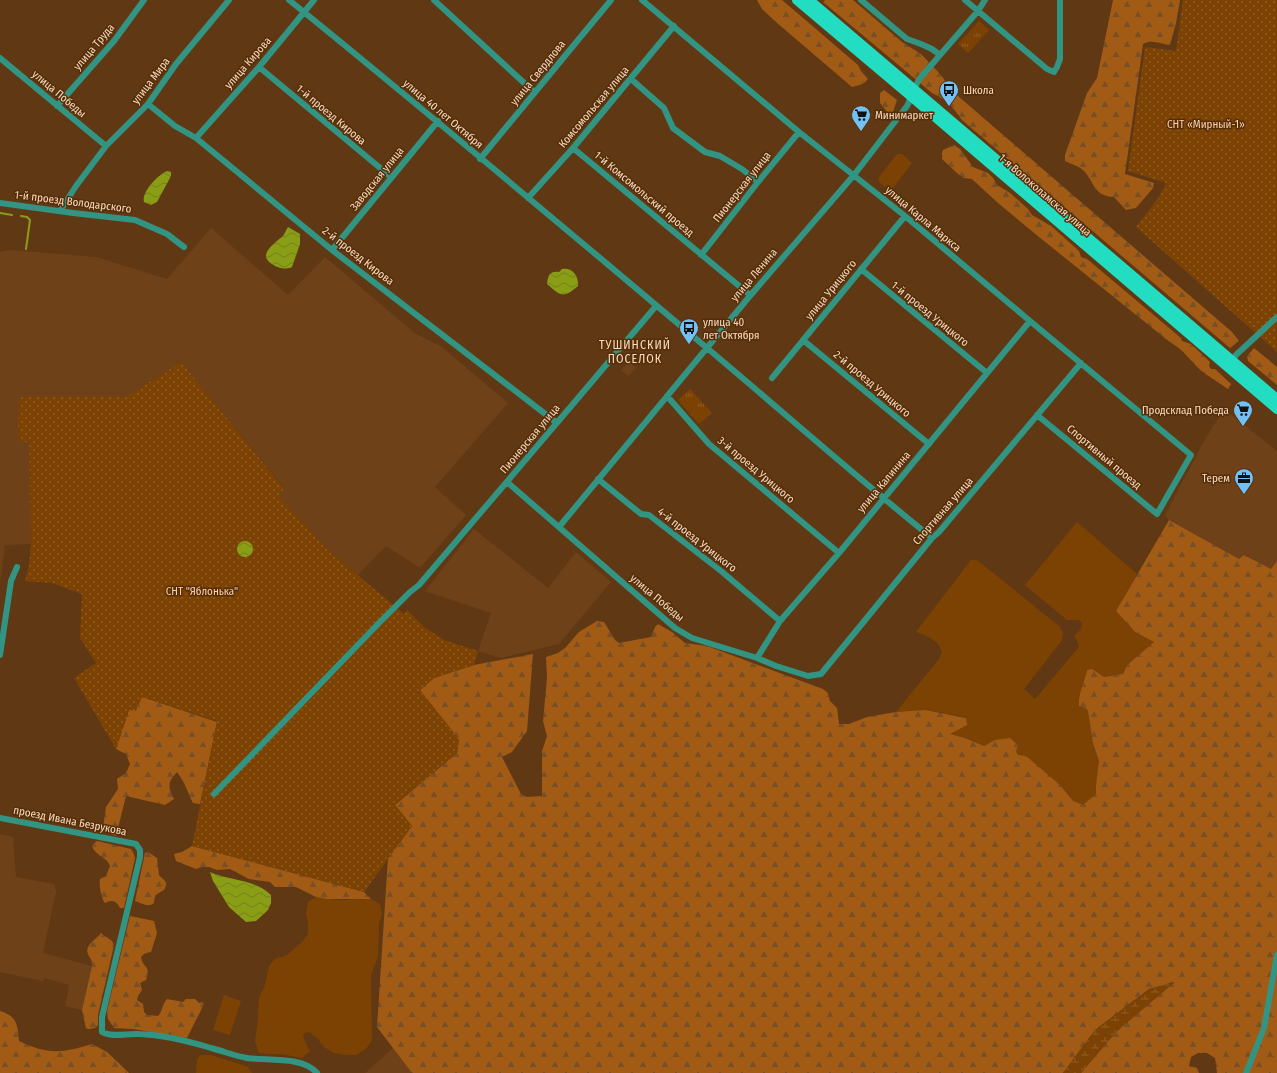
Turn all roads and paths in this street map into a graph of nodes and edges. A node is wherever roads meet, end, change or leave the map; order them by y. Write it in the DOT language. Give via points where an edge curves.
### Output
graph roads {
  1 [pos="144,0"];
  2 [pos="229,0"];
  3 [pos="289,0"];
  4 [pos="314,0"];
  5 [pos="434,0"];
  6 [pos="611,0"];
  7 [pos="642,0"];
  8 [pos="797,0"];
  9 [pos="809,0"];
  10 [pos="861,0"];
  11 [pos="965,0"];
  12 [pos="985,0"];
  13 [pos="1060,0"];
  14 [pos="978,11"];
  15 [pos="304,12"];
  16 [pos="674,26"];
  17 [pos="940,55"];
  18 [pos="0,58"];
  19 [pos="259,67"];
  20 [pos="631,79"];
  21 [pos="534,92"];
  22 [pos="913,93"];
  23 [pos="148,104"];
  24 [pos="57,106"];
  25 [pos="438,121"];
  26 [pos="799,132"];
  27 [pos="196,138"];
  28 [pos="106,146"];
  29 [pos="573,148"];
  30 [pos="480,159"];
  31 [pos="854,174"];
  32 [pos="391,177"];
  33 [pos="758,182"];
  34 [pos="528,198"];
  35 [pos="0,203"];
  36 [pos="60,211"];
  37 [pos="905,216"];
  38 [pos="184,247"];
  39 [pos="332,250"];
  40 [pos="701,255"];
  41 [pos="861,269"];
  42 [pos="750,295"];
  43 [pos="656,306"];
  44 [pos="1277,317"];
  45 [pos="1030,321"];
  46 [pos="803,340"];
  47 [pos="707,348"];
  48 [pos="1081,363"];
  49 [pos="1229,363"];
  50 [pos="987,373"];
  51 [pos="772,378"];
  52 [pos="667,396"];
  53 [pos="1277,399"];
  54 [pos="1277,409"];
  55 [pos="1037,415"];
  56 [pos="557,423"];
  57 [pos="929,444"];
  58 [pos="598,480"];
  59 [pos="507,482"];
  60 [pos="883,499"];
  61 [pos="1157,514"];
  62 [pos="559,527"];
  63 [pos="932,538"];
  64 [pos="839,553"];
  65 [pos="17,567"];
  66 [pos="780,621"];
  67 [pos="0,655"];
  68 [pos="757,658"];
  69 [pos="822,674"];
  70 [pos="214,794"];
  71 [pos="0,818"];
  72 [pos="1277,955"];
  73 [pos="316,1073"];
  74 [pos="1246,1073"];
  1 -- 24 [label="street, улица Труда" via="114,41"];
  2 -- 23 [label="street, улица Мира" via="176,64"];
  3 -- 15 [label="street, улица 40 лет Октября"];
  4 -- 15 [label="street, улица Кирова"];
  5 -- 21 [label="street"];
  6 -- 21 [label="street, улица Свердлова"];
  7 -- 16 [label="street, улица Карла Маркса"];
  8 -- 22 [label="main road, 1-я Волоколамская улица"];
  9 -- 22 [label="main road, 1-я Волоколамская улица"];
  10 -- 17 [label="street" via="907,39"];
  11 -- 14 [label="street"];
  12 -- 14 [label="street, улица Ленина"];
  13 -- 14 [label="street" via="1060,59 1054,72 1047,69"];
  14 -- 17 [label="street, улица Ленина"];
  15 -- 19 [label="street, улица Кирова"];
  15 -- 25 [label="street, улица 40 лет Октября"];
  16 -- 20 [label="street, Комсомольская улица"];
  16 -- 26 [label="street, улица Карла Маркса"];
  17 -- 22 [label="street, улица Ленина" via="916,83"];
  18 -- 24 [label="street, улица Победы"];
  19 -- 27 [label="street, улица Кирова"];
  19 -- 32 [label="street, 1-й проезд Кирова"];
  20 -- 29 [label="street, Комсомольская улица"];
  20 -- 33 [label="street" via="664,108 673,128 705,152 720,156"];
  21 -- 30 [label="street, улица Свердлова"];
  22 -- 31 [label="street, улица Ленина" via="896,122"];
  22 -- 49 [label="main road, 1-я Волоколамская улица"];
  23 -- 27 [label="street, 2-й проезд Кирова" via="175,126"];
  23 -- 28 [label="street, улица Мира"];
  24 -- 28 [label="street, улица Победы"];
  25 -- 30 [label="street, улица 40 лет Октября"];
  25 -- 32 [label="street, Заводская улица"];
  26 -- 31 [label="street, улица Карла Маркса"];
  26 -- 33 [label="street, Пионерская улица"];
  27 -- 39 [label="street, 2-й проезд Кирова"];
  28 -- 36 [label="street, улица Мира"];
  29 -- 34 [label="street, Комсомольская улица"];
  29 -- 40 [label="street, 1-й Комсомольский проезд"];
  30 -- 34 [label="street, улица 40 лет Октября"];
  31 -- 37 [label="street, улица Карла Маркса"];
  31 -- 42 [label="street, улица Ленина"];
  32 -- 39 [label="street, Заводская улица"];
  33 -- 40 [label="street, Пионерская улица"];
  34 -- 43 [label="street, улица 40 лет Октября"];
  35 -- 36 [label="street, 1-й проезд Володарского"];
  36 -- 38 [label="street, 1-й проезд Володарского" via="135,220 166,234"];
  37 -- 41 [label="street, улица Урицкого"];
  37 -- 45 [label="street, улица Карла Маркса"];
  39 -- 56 [label="street, 2-й проезд Кирова"];
  40 -- 42 [label="street"];
  41 -- 46 [label="street, улица Урицкого"];
  41 -- 50 [label="street, 1-й проезд Урицкого"];
  42 -- 47 [label="street, улица Ленина"];
  43 -- 47 [label="street, улица 40 лет Октября"];
  43 -- 56 [label="street, Пионерская улица"];
  44 -- 49 [label="street"];
  45 -- 48 [label="street, улица Карла Маркса"];
  45 -- 50 [label="street, улица Калинина"];
  46 -- 51 [label="street, улица Урицкого"];
  46 -- 57 [label="street, 2-й проезд Урицкого"];
  47 -- 52 [label="street, улица Ленина"];
  47 -- 60 [label="street, улица 40 лет Октября"];
  48 -- 55 [label="street, Спортивная улица"];
  48 -- 61 [label="street, улица Карла Маркса" via="1191,455"];
  49 -- 53 [label="main road, 1-я Волоколамская улица"];
  49 -- 54 [label="main road, 1-я Волоколамская улица"];
  50 -- 57 [label="street, улица Калинина"];
  52 -- 58 [label="street, улица Ленина"];
  52 -- 64 [label="street, 3-й проезд Урицкого" via="709,444"];
  55 -- 61 [label="street, Спортивный проезд"];
  55 -- 63 [label="street, Спортивная улица"];
  56 -- 59 [label="street, Пионерская улица"];
  57 -- 60 [label="street, улица Калинина"];
  58 -- 62 [label="street, улица Ленина"];
  58 -- 66 [label="street, 4-й проезд Урицкого" via="641,514 649,515"];
  59 -- 62 [label="street, улица Победы"];
  59 -- 70 [label="street, Пионерская улица" via="419,585"];
  60 -- 63 [label="street, улица 40 лет Октября"];
  60 -- 64 [label="street, улица Калинина"];
  62 -- 68 [label="street, улица Победы" via="675,628 692,638"];
  63 -- 69 [label="street, Спортивная улица"];
  64 -- 66 [label="street, улица Калинина"];
  65 -- 67 [label="street" via="12,581"];
  66 -- 68 [label="street, улица Калинина"];
  68 -- 69 [label="street, улица Победы" via="808,676"];
  71 -- 73 [label="street, проезд Ивана Безрукова" via="136,844 140,850 102,1017 102,1032 188,1041 246,1058 301,1063 312,1067"];
  72 -- 74 [label="street" via="1264,1028"];
}
